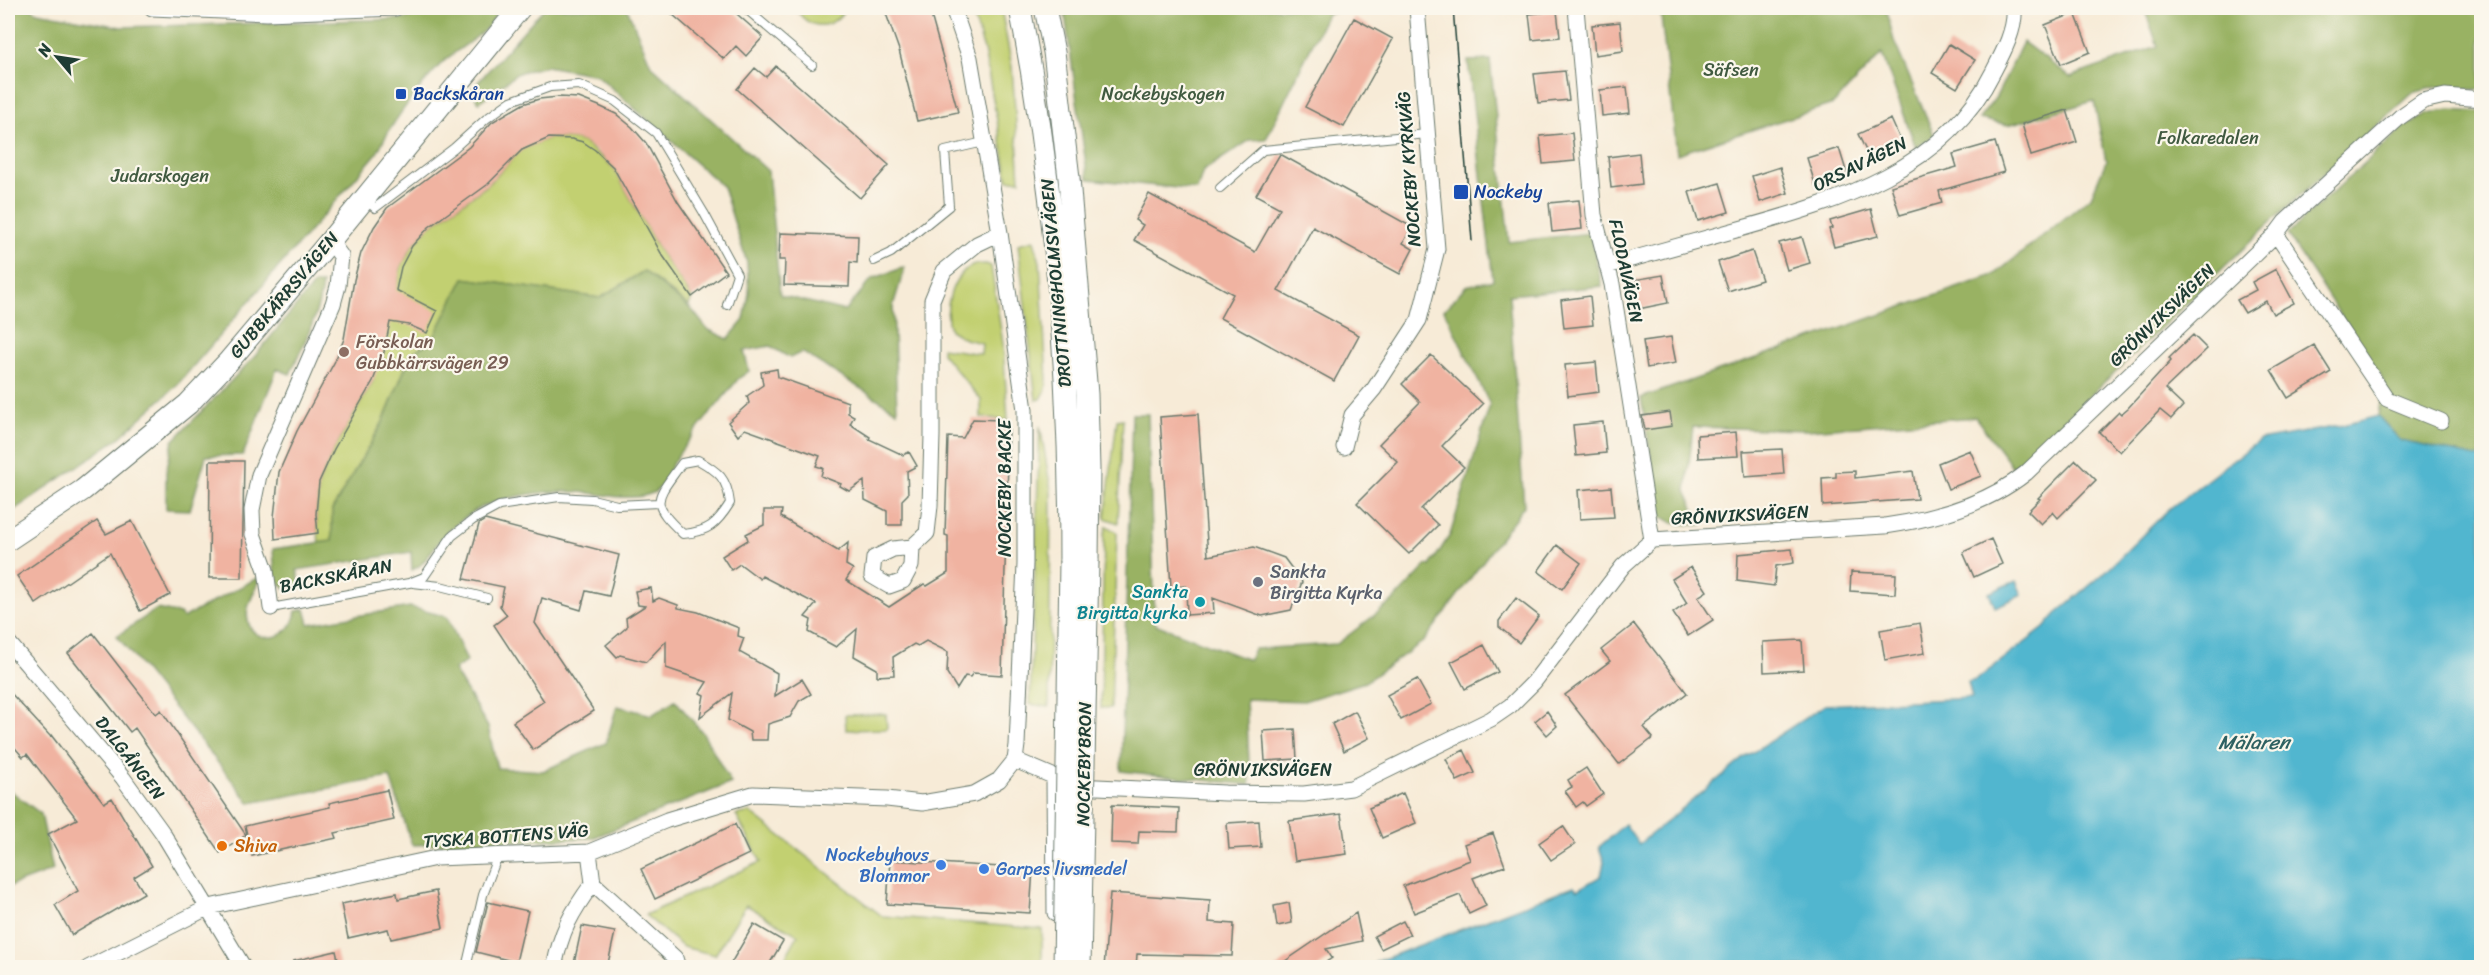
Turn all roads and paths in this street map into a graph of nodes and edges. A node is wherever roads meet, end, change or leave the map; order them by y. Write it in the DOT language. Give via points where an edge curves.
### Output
graph roads {
  1 [pos="152,8"];
  2 [pos="396,8"];
  3 [pos="520,8"];
  4 [pos="745,8"];
  5 [pos="953,8"];
  6 [pos="1020,8"];
  7 [pos="1045,8"];
  8 [pos="1417,8"];
  9 [pos="1576,8"];
  10 [pos="2014,8"];
  11 [pos="812,65"];
  12 [pos="2481,99"];
  13 [pos="1427,134"];
  14 [pos="984,141"];
  15 [pos="1220,188"];
  16 [pos="364,198"];
  17 [pos="1000,233"];
  18 [pos="2276,234"];
  19 [pos="330,240"];
  20 [pos="874,261"];
  21 [pos="1606,266"];
  22 [pos="727,304"];
  23 [pos="2441,421"];
  24 [pos="1344,447"];
  25 [pos="658,503"];
  26 [pos="8,540"];
  27 [pos="1652,540"];
  28 [pos="912,547"];
  29 [pos="1079,561"];
  30 [pos="408,582"];
  31 [pos="487,598"];
  32 [pos="271,608"];
  33 [pos="8,642"];
  34 [pos="1016,753"];
  35 [pos="1054,778"];
  36 [pos="589,852"];
  37 [pos="498,855"];
  38 [pos="593,883"];
  39 [pos="209,907"];
  40 [pos="88,968"];
  41 [pos="244,968"];
  42 [pos="466,968"];
  43 [pos="554,968"];
  44 [pos="678,968"];
  45 [pos="1055,968"];
  46 [pos="1064,968"];
  47 [pos="1080,968"];
  1 -- 2 [label="street" via="267,13"];
  3 -- 16 [label="main road, GUBBKÄRRSVÄGEN"];
  4 -- 11 [label="lane"];
  5 -- 14 [label="street, NOCKEBY BACKE" via="970,58"];
  6 -- 29 [label="main road, DROTTNINGHOLMSVÄGEN" via="1034,82 1060,311"];
  7 -- 29 [label="main road, DROTTNINGHOLMSVÄGEN" via="1069,178 1087,394"];
  8 -- 13 [label="street, NOCKEBY KYRKVÄG"];
  9 -- 21 [label="street, FLODAVÄGEN" via="1594,215"];
  10 -- 21 [label="street, ORSAVÄGEN" via="2005,50 1985,88 1966,115 1930,150 1887,177 1813,209"];
  12 -- 18 [label="street, GRÖNVIKSVÄGEN" via="2445,96 2423,100 2359,154"];
  13 -- 15 [label="lane" via="1263,150"];
  13 -- 24 [label="street, NOCKEBY KYRKVÄG" via="1437,249 1419,320 1352,415"];
  14 -- 17 [label="street, NOCKEBY BACKE"];
  14 -- 20 [label="lane" via="945,151 949,206 891,253"];
  16 -- 19 [label="main road, GUBBKÄRRSVÄGEN"];
  16 -- 22 [label="lane" via="375,208 511,101 550,87 579,85 615,101 656,133 737,274"];
  17 -- 28 [label="street" via="977,244 944,271 932,300 930,506 927,533"];
  17 -- 34 [label="street, NOCKEBY BACKE" via="1025,410 1025,564"];
  18 -- 23 [label="street" via="2387,399"];
  18 -- 27 [label="street, GRÖNVIKSVÄGEN" via="2008,487 1970,505 1916,522"];
  19 -- 26 [label="main road, GUBBKÄRRSVÄGEN" via="188,404 83,490"];
  19 -- 32 [label="street, BACKSKÅRAN" via="341,256 333,304 259,475 252,510 253,534 266,570"];
  21 -- 27 [label="street, FLODAVÄGEN"];
  25 -- 25 [label="lane" via="683,534 701,533 720,520 730,503 728,486 716,470 698,460 682,463"];
  25 -- 30 [label="lane, BACKSKÅRAN" via="617,505 560,497 499,506 452,536 424,577"];
  27 -- 35 [label="street, GRÖNVIKSVÄGEN" via="1623,566 1534,682 1510,706 1351,788 1304,794 1225,793 1076,786"];
  29 -- 46 [label="main road, NOCKEBYBRON, bridge"];
  29 -- 47 [label="main road, NOCKEBYBRON, bridge"];
  30 -- 31 [label="lane"];
  30 -- 32 [label="lane, BACKSKÅRAN"];
  33 -- 39 [label="street, DALGÅNGEN" via="123,778"];
  34 -- 35 [label="street, GRÖNVIKSVÄGEN"];
  34 -- 36 [label="street, TYSKA BOTTENS VÄG" via="999,780 974,794 922,803 753,794 668,820"];
  35 -- 45 [label="street"];
  36 -- 37 [label="street, TYSKA BOTTENS VÄG"];
  36 -- 38 [label="street"];
  37 -- 39 [label="street, TYSKA BOTTENS VÄG" via="436,858"];
  37 -- 42 [label="lane" via="483,895"];
  38 -- 43 [label="street" via="570,915"];
  38 -- 44 [label="street" via="675,958"];
  39 -- 40 [label="street, TYSKA BOTTENS VÄG"];
  39 -- 41 [label="street, DALGÅNGEN"];
}
